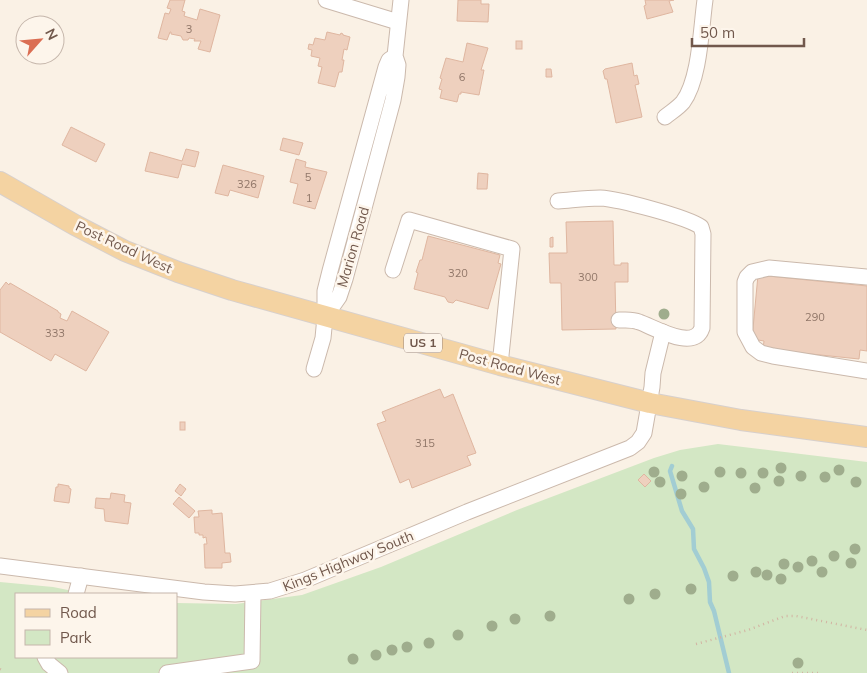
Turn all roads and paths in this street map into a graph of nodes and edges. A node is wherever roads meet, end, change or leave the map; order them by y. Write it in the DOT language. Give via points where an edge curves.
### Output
graph roads {
  1 [pos="326,0"];
  2 [pos="401,0"];
  3 [pos="705,0"];
  4 [pos="398,22"];
  5 [pos="665,117"];
  6 [pos="0,182"];
  7 [pos="558,200"];
  8 [pos="393,270"];
  9 [pos="867,277"];
  10 [pos="325,317"];
  11 [pos="619,320"];
  12 [pos="663,332"];
  13 [pos="500,365"];
  14 [pos="314,368"];
  15 [pos="867,371"];
  16 [pos="650,403"];
  17 [pos="867,437"];
  18 [pos="0,566"];
  19 [pos="81,576"];
  20 [pos="76,593"];
  21 [pos="252,593"];
  22 [pos="867,630"];
  23 [pos="696,644"];
  24 [pos="46,658"];
  25 [pos="0,669"];
  26 [pos="4,671"];
  27 [pos="60,673"];
  28 [pos="167,673"];
  29 [pos="792,673"];
  30 [pos="818,673"];
  1 -- 4 [label="street"];
  2 -- 4 [label="street, Marion Road"];
  3 -- 5 [label="street" via="696,71 690,89 682,102"];
  4 -- 10 [label="street, Marion Road" via="395,56 386,67 325,291"];
  6 -- 10 [label="main road, Post Road West / US 1" via="100,238 158,264"];
  7 -- 12 [label="street" via="601,198 620,201 688,220 701,227 701,332 691,338 677,338"];
  8 -- 13 [label="street" via="408,220 512,249"];
  9 -- 15 [label="street" via="769,268 752,272 747,277 745,289 745,332 753,347 761,353"];
  10 -- 13 [label="main road, Post Road West / US 1"];
  10 -- 14 [label="street, Marion Road"];
  11 -- 12 [label="street" via="636,321"];
  12 -- 16 [label="street, Kings Highway South"];
  13 -- 16 [label="main road, Post Road West / US 1"];
  16 -- 17 [label="main road, Post Road West / US 1" via="741,420"];
  16 -- 21 [label="street, Kings Highway South" via="644,433 630,448 305,580 283,588"];
  18 -- 19 [label="street, Kings Highway South"];
  19 -- 20 [label="street"];
  19 -- 21 [label="street, Kings Highway South" via="190,591"];
  21 -- 28 [label="street" via="252,661"];
  22 -- 23 [label="path" via="785,616"];
  24 -- 27 [label="street"];
  25 -- 26 [label="path"];
  29 -- 30 [label="path"];
}
